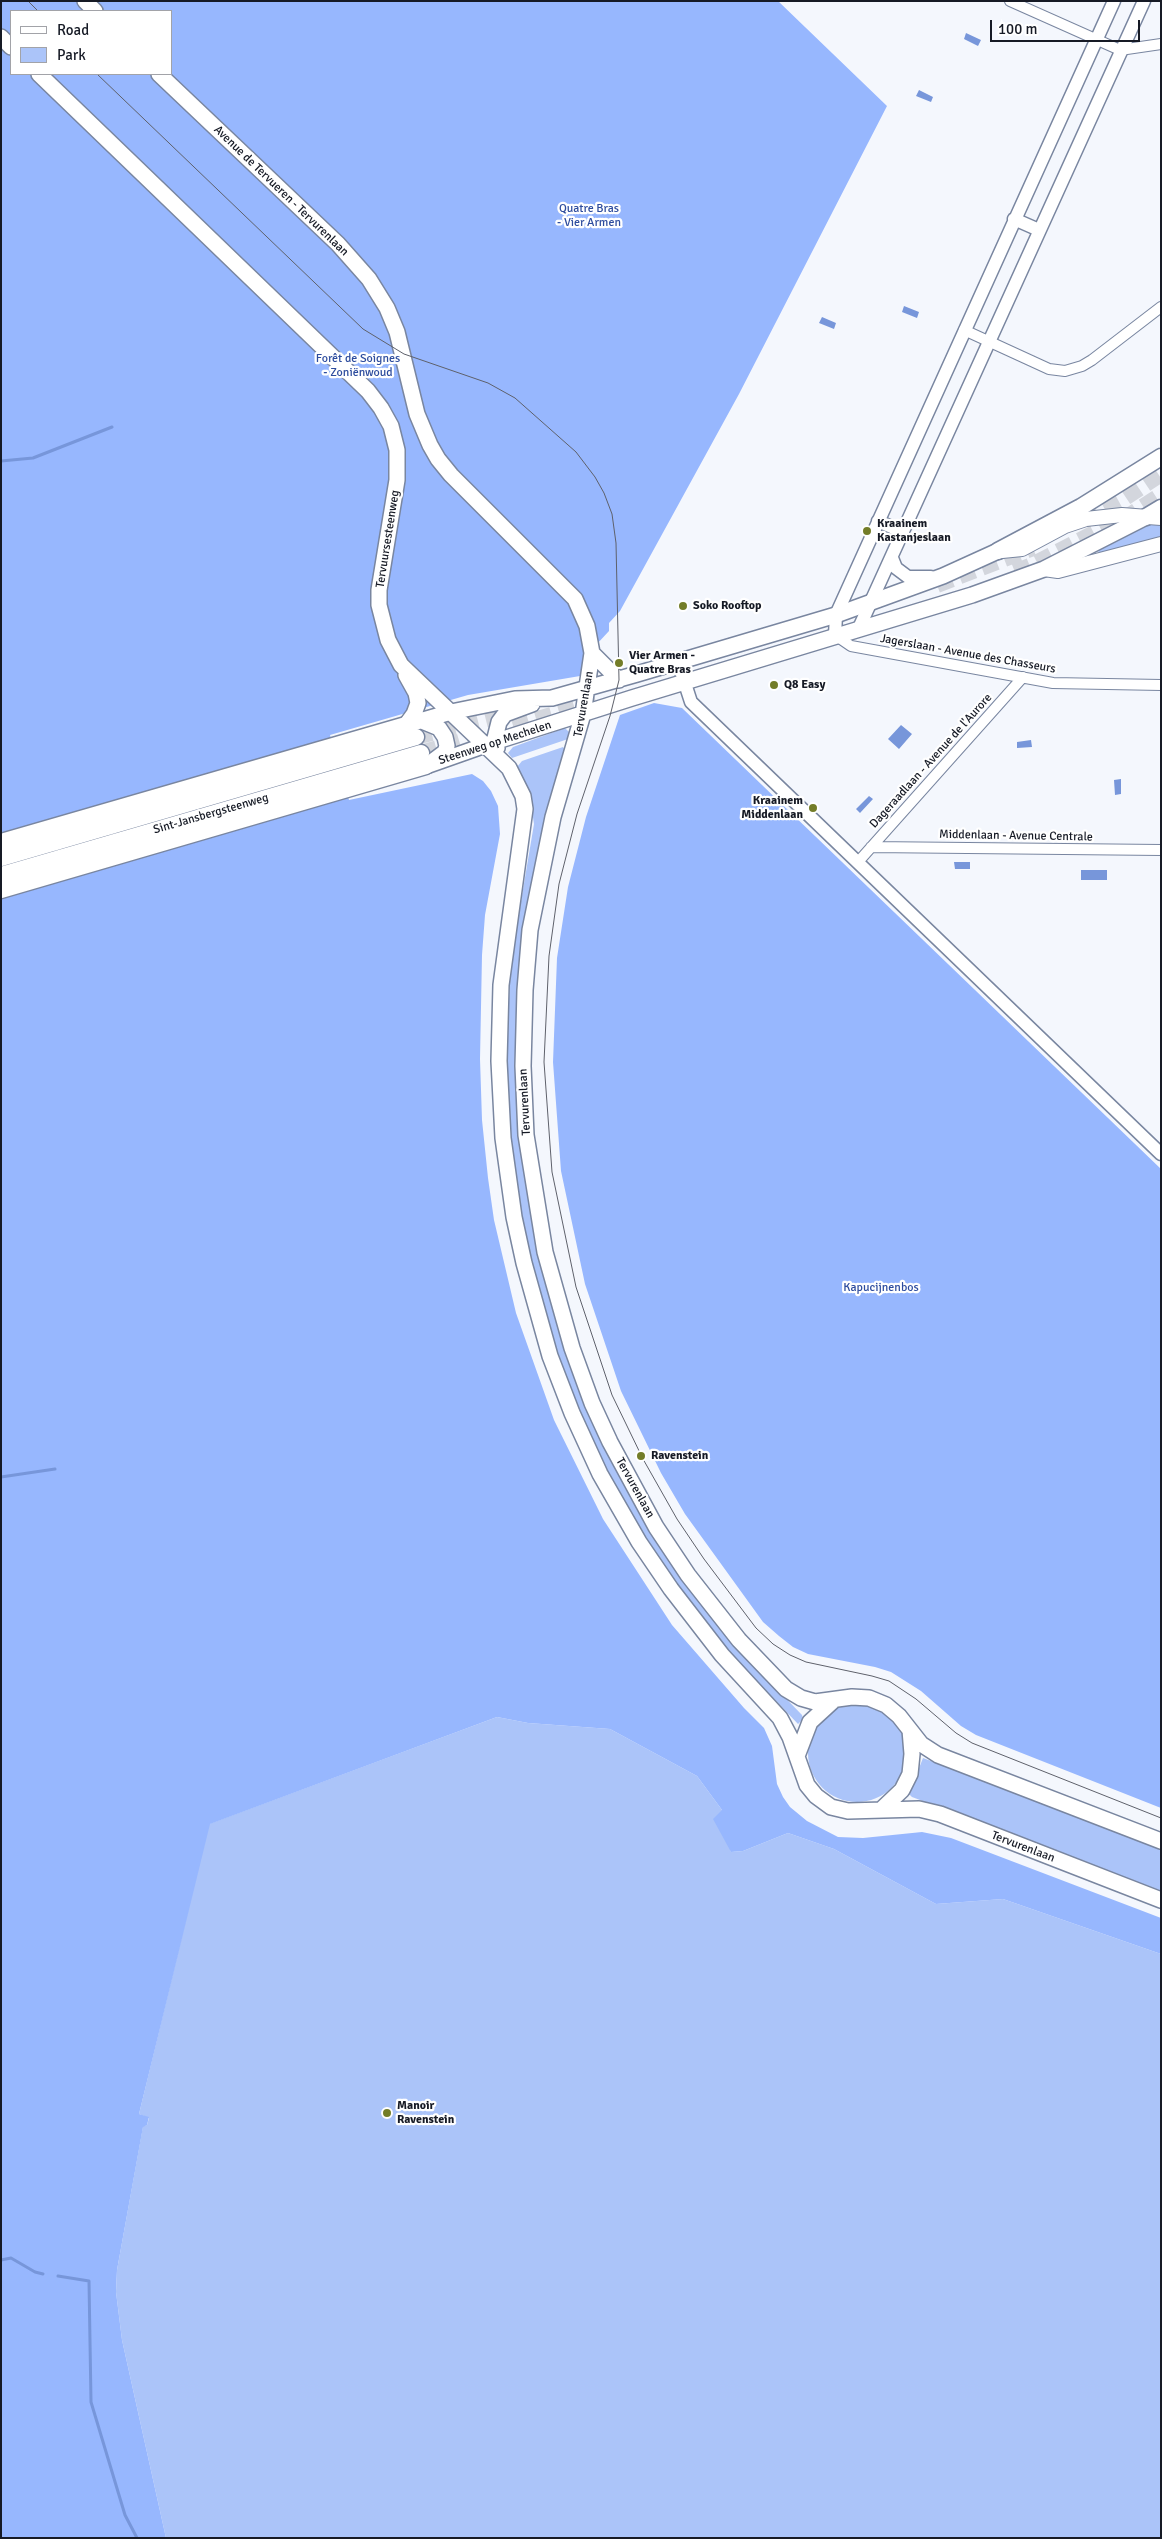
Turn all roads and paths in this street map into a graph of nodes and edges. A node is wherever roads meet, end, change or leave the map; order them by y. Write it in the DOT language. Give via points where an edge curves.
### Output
graph roads {
  1 [pos="85,1"];
  2 [pos="1010,1"];
  3 [pos="1114,1"];
  4 [pos="1144,1"];
  5 [pos="94,10"];
  6 [pos="1,37"];
  7 [pos="1096,40"];
  8 [pos="1161,44"];
  9 [pos="10,46"];
  10 [pos="1120,50"];
  11 [pos="40,75"];
  12 [pos="160,75"];
  13 [pos="1014,219"];
  14 [pos="1039,230"];
  15 [pos="1161,307"];
  16 [pos="964,330"];
  17 [pos="991,342"];
  18 [pos="1161,457"];
  19 [pos="438,459"];
  20 [pos="1161,508"];
  21 [pos="1154,517"];
  22 [pos="878,521"];
  23 [pos="904,532"];
  24 [pos="1161,544"];
  25 [pos="998,551"];
  26 [pos="892,558"];
  27 [pos="1044,569"];
  28 [pos="943,576"];
  29 [pos="870,603"];
  30 [pos="836,615"];
  31 [pos="859,628"];
  32 [pos="835,635"];
  33 [pos="592,653"];
  34 [pos="678,662"];
  35 [pos="401,665"];
  36 [pos="1023,677"];
  37 [pos="618,680"];
  38 [pos="684,682"];
  39 [pos="1161,685"];
  40 [pos="587,688"];
  41 [pos="552,698"];
  42 [pos="451,712"];
  43 [pos="584,714"];
  44 [pos="415,728"];
  45 [pos="490,743"];
  46 [pos="423,760"];
  47 [pos="1,842"];
  48 [pos="871,847"];
  49 [pos="1161,850"];
  50 [pos="1,858"];
  51 [pos="858,862"];
  52 [pos="1,875"];
  53 [pos="1,890"];
  54 [pos="1161,1154"];
  55 [pos="834,1700"];
  56 [pos="910,1730"];
  57 [pos="797,1756"];
  58 [pos="883,1808"];
  59 [pos="1161,1841"];
  60 [pos="1161,1900"];
  1 -- 5 [label="main road"];
  2 -- 7 [label="street"];
  3 -- 7 [label="street"];
  4 -- 10 [label="street"];
  6 -- 9 [label="main road"];
  7 -- 10 [label="street"];
  7 -- 13 [label="street"];
  8 -- 10 [label="street"];
  10 -- 14 [label="street"];
  11 -- 35 [label="main road, Tervuursesteenweg" via="368,391 386,415 395,436 398,480 380,574 379,605 388,640"];
  12 -- 19 [label="main road, Avenue de Tervueren - Tervurenlaan" via="338,244 369,279 397,332 417,414"];
  13 -- 14 [label="street"];
  13 -- 16 [label="street"];
  14 -- 17 [label="street"];
  15 -- 17 [label="street" via="1092,360 1065,371 1049,369"];
  16 -- 17 [label="street"];
  16 -- 22 [label="street"];
  17 -- 23 [label="street"];
  18 -- 25 [label="highway" via="1081,507"];
  19 -- 33 [label="main road, Tervurenlaan" via="575,599 587,626"];
  20 -- 21 [label="highway"];
  21 -- 25 [label="main road" via="1086,519 1022,549"];
  21 -- 27 [label="main road, Steenweg op Mechelen"];
  22 -- 23 [label="street"];
  22 -- 30 [label="street"];
  23 -- 26 [label="street"];
  24 -- 27 [label="main road" via="1058,571"];
  25 -- 28 [label="main road"];
  26 -- 28 [label="street" via="896,568 908,578"];
  26 -- 29 [label="street"];
  27 -- 31 [label="main road, Steenweg op Mechelen" via="972,595"];
  28 -- 29 [label="main road"];
  29 -- 30 [label="main road"];
  29 -- 31 [label="street"];
  30 -- 32 [label="street"];
  30 -- 34 [label="main road"];
  31 -- 32 [label="main road, Steenweg op Mechelen"];
  32 -- 36 [label="street, Jagerslaan - Avenue des Chasseurs" via="851,646"];
  32 -- 38 [label="main road, Steenweg op Mechelen"];
  33 -- 37 [label="main road"];
  33 -- 40 [label="main road, Tervurenlaan"];
  34 -- 37 [label="main road"];
  34 -- 38 [label="street"];
  35 -- 42 [label="main road, Tervuursesteenweg"];
  35 -- 44 [label="main road" via="416,693"];
  36 -- 39 [label="street, Jagerslaan - Avenue des Chasseurs" via="1053,683"];
  36 -- 48 [label="street, Dageraadlaan - Avenue de l'Aurore"];
  37 -- 40 [label="main road"];
  38 -- 43 [label="main road, Steenweg op Mechelen"];
  38 -- 51 [label="street" via="691,702"];
  40 -- 41 [label="main road"];
  40 -- 43 [label="main road, Tervurenlaan"];
  41 -- 42 [label="main road" via="515,699"];
  41 -- 45 [label="main road" via="505,714 498,722"];
  42 -- 44 [label="main road"];
  42 -- 45 [label="main road, Tervuursesteenweg"];
  43 -- 45 [label="main road, Steenweg op Mechelen"];
  43 -- 55 [label="main road, Tervurenlaan" via="542,866 530,930 525,990 523,1066 526,1135 537,1212 553,1285 592,1403 656,1528 739,1640 786,1689 815,1702"];
  44 -- 46 [label="main road" via="439,728 446,737 447,746 441,756"];
  44 -- 47 [label="highway"];
  44 -- 50 [label="highway, Sint-Jansbergsteenweg"];
  45 -- 46 [label="main road, Steenweg op Mechelen"];
  45 -- 57 [label="main road, Tervurenlaan" via="509,768 523,796 526,814 501,984 499,1061 503,1138 514,1217 535,1309 572,1412 600,1474 639,1542 722,1655 780,1718"];
  46 -- 52 [label="highway, Sint-Jansbergsteenweg"];
  46 -- 53 [label="highway"];
  48 -- 49 [label="street, Middenlaan - Avenue Centrale"];
  48 -- 51 [label="street, Dageraadlaan - Avenue de l'Aurore"];
  51 -- 54 [label="street"];
  55 -- 56 [label="main road, Tervurenlaan" via="852,1697 878,1701 899,1716"];
  55 -- 57 [label="main road" via="810,1722"];
  56 -- 58 [label="main road" via="910,1774 902,1790"];
  56 -- 59 [label="main road, Tervurenlaan" via="921,1744 956,1763"];
  57 -- 58 [label="main road, Tervurenlaan" via="807,1785 831,1807 848,1811"];
  58 -- 60 [label="main road, Tervurenlaan" via="919,1809 940,1814"];
}
